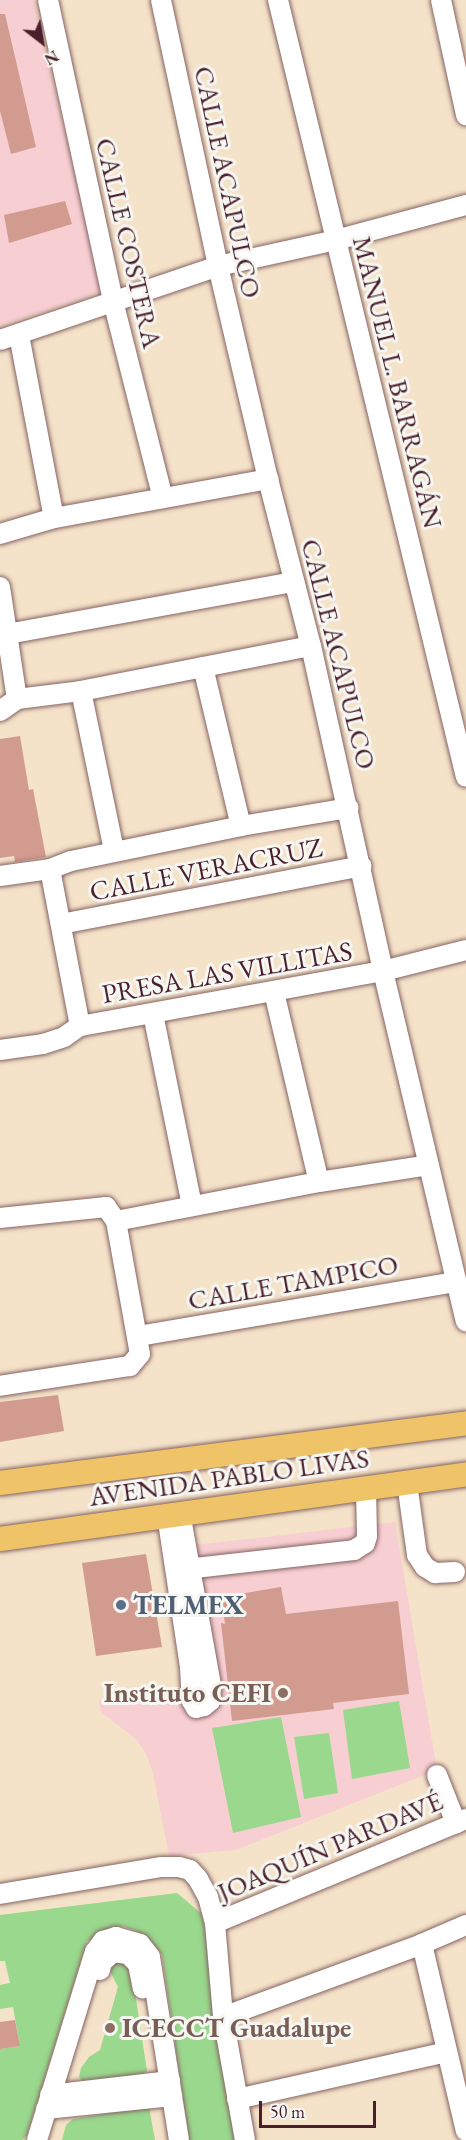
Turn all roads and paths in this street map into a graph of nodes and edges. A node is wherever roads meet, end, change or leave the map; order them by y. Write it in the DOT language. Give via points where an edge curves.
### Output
graph roads {
  1 [pos="48,0"];
  2 [pos="160,0"];
  3 [pos="278,0"];
  4 [pos="441,0"];
  5 [pos="460,59"];
  6 [pos="466,115"];
  7 [pos="466,205"];
  8 [pos="336,240"];
  9 [pos="218,266"];
  10 [pos="113,302"];
  11 [pos="9,338"];
  12 [pos="268,479"];
  13 [pos="163,498"];
  14 [pos="54,518"];
  15 [pos="0,534"];
  16 [pos="294,582"];
  17 [pos="0,587"];
  18 [pos="7,634"];
  19 [pos="311,646"];
  20 [pos="203,667"];
  21 [pos="81,691"];
  22 [pos="17,699"];
  23 [pos="0,711"];
  24 [pos="466,777"];
  25 [pos="348,808"];
  26 [pos="241,826"];
  27 [pos="114,851"];
  28 [pos="361,867"];
  29 [pos="50,868"];
  30 [pos="0,876"];
  31 [pos="62,924"];
  32 [pos="466,950"];
  33 [pos="383,971"];
  34 [pos="274,992"];
  35 [pos="153,1014"];
  36 [pos="80,1026"];
  37 [pos="0,1050"];
  38 [pos="429,1165"];
  39 [pos="320,1182"];
  40 [pos="192,1206"];
  41 [pos="111,1214"];
  42 [pos="0,1218"];
  43 [pos="456,1282"];
  44 [pos="466,1321"];
  45 [pos="139,1336"];
  46 [pos="0,1386"];
  47 [pos="466,1423"];
  48 [pos="466,1474"];
  49 [pos="0,1483"];
  50 [pos="407,1483"];
  51 [pos="366,1488"];
  52 [pos="173,1514"];
  53 [pos="0,1539"];
  54 [pos="183,1569"];
  55 [pos="455,1572"];
  56 [pos="437,1775"];
  57 [pos="461,1821"];
  58 [pos="0,1894"];
  59 [pos="215,1923"];
  60 [pos="466,1925"];
  61 [pos="422,1944"];
  62 [pos="223,2017"];
  63 [pos="447,2052"];
  64 [pos="165,2089"];
  65 [pos="237,2099"];
  66 [pos="55,2101"];
  67 [pos="466,2131"];
  68 [pos="37,2140"];
  69 [pos="50,2140"];
  70 [pos="166,2140"];
  71 [pos="179,2140"];
  72 [pos="245,2140"];
  1 -- 10 [label="street, CALLE COSTERA"];
  2 -- 9 [label="street, CALLE ACAPULCO"];
  3 -- 8 [label="street, MANUEL L. BARRAGÁN"];
  4 -- 5 [label="street"];
  5 -- 6 [label="street"];
  7 -- 8 [label="street"];
  8 -- 9 [label="street"];
  8 -- 24 [label="street, MANUEL L. BARRAGÁN"];
  9 -- 10 [label="street"];
  9 -- 12 [label="street, CALLE ACAPULCO"];
  10 -- 11 [label="street"];
  10 -- 13 [label="street, CALLE COSTERA"];
  11 -- 14 [label="street"];
  12 -- 13 [label="street"];
  12 -- 16 [label="street, CALLE ACAPULCO"];
  13 -- 14 [label="street"];
  14 -- 15 [label="street"];
  16 -- 18 [label="street"];
  16 -- 19 [label="street, CALLE ACAPULCO"];
  17 -- 18 [label="street"];
  18 -- 22 [label="street"];
  19 -- 20 [label="street"];
  19 -- 25 [label="street, CALLE ACAPULCO"];
  20 -- 21 [label="street"];
  20 -- 26 [label="street"];
  21 -- 22 [label="street"];
  21 -- 27 [label="street"];
  22 -- 23 [label="street"];
  25 -- 26 [label="street, CALLE VERACRUZ"];
  25 -- 28 [label="street, CALLE ACAPULCO"];
  26 -- 27 [label="street, CALLE VERACRUZ"];
  27 -- 29 [label="street, CALLE VERACRUZ"];
  28 -- 31 [label="street, CALLE VERACRUZ"];
  28 -- 33 [label="street, CALLE ACAPULCO"];
  29 -- 30 [label="street, CALLE VERACRUZ"];
  29 -- 31 [label="street"];
  31 -- 36 [label="street"];
  32 -- 33 [label="street, PRESA LAS VILLITAS"];
  33 -- 34 [label="street, PRESA LAS VILLITAS"];
  33 -- 38 [label="street, CALLE ACAPULCO"];
  34 -- 35 [label="street, PRESA LAS VILLITAS"];
  34 -- 39 [label="street"];
  35 -- 36 [label="street, PRESA LAS VILLITAS"];
  35 -- 40 [label="street"];
  36 -- 37 [label="street, PRESA LAS VILLITAS" via="43,1044"];
  38 -- 39 [label="street"];
  38 -- 43 [label="street, CALLE ACAPULCO"];
  39 -- 40 [label="street"];
  40 -- 41 [label="street"];
  41 -- 42 [label="street"];
  41 -- 45 [label="street"];
  43 -- 44 [label="street, CALLE ACAPULCO"];
  43 -- 45 [label="street, CALLE TAMPICO"];
  45 -- 46 [label="street" via="140,1354 130,1366"];
  47 -- 49 [label="main road, AVENIDA PABLO LIVAS"];
  48 -- 50 [label="main road, AVENIDA PABLO LIVAS"];
  50 -- 51 [label="main road, AVENIDA PABLO LIVAS"];
  50 -- 55 [label="street" via="417,1555 425,1567 435,1572"];
  51 -- 52 [label="main road, AVENIDA PABLO LIVAS"];
  51 -- 54 [label="street" via="367,1536 354,1550"];
  52 -- 53 [label="main road, AVENIDA PABLO LIVAS"];
  52 -- 54 [label="street"];
  54 -- 54 [label="street" via="192,1701 196,1708 210,1701 210,1685"];
  56 -- 57 [label="street"];
  57 -- 59 [label="street, JOAQUÍN PARDAVÉ"];
  58 -- 59 [label="street" via="178,1867 190,1870 198,1879"];
  59 -- 62 [label="street"];
  60 -- 61 [label="street"];
  61 -- 62 [label="street"];
  61 -- 63 [label="street"];
  62 -- 65 [label="street"];
  63 -- 65 [label="street"];
  63 -- 67 [label="street"];
  64 -- 66 [label="street"];
  64 -- 66 [label="street" via="150,1957 140,1944 116,1937 103,1941 95,1952"];
  64 -- 70 [label="street"];
  64 -- 71 [label="street"];
  65 -- 72 [label="street"];
  66 -- 68 [label="street"];
  66 -- 69 [label="street"];
}
